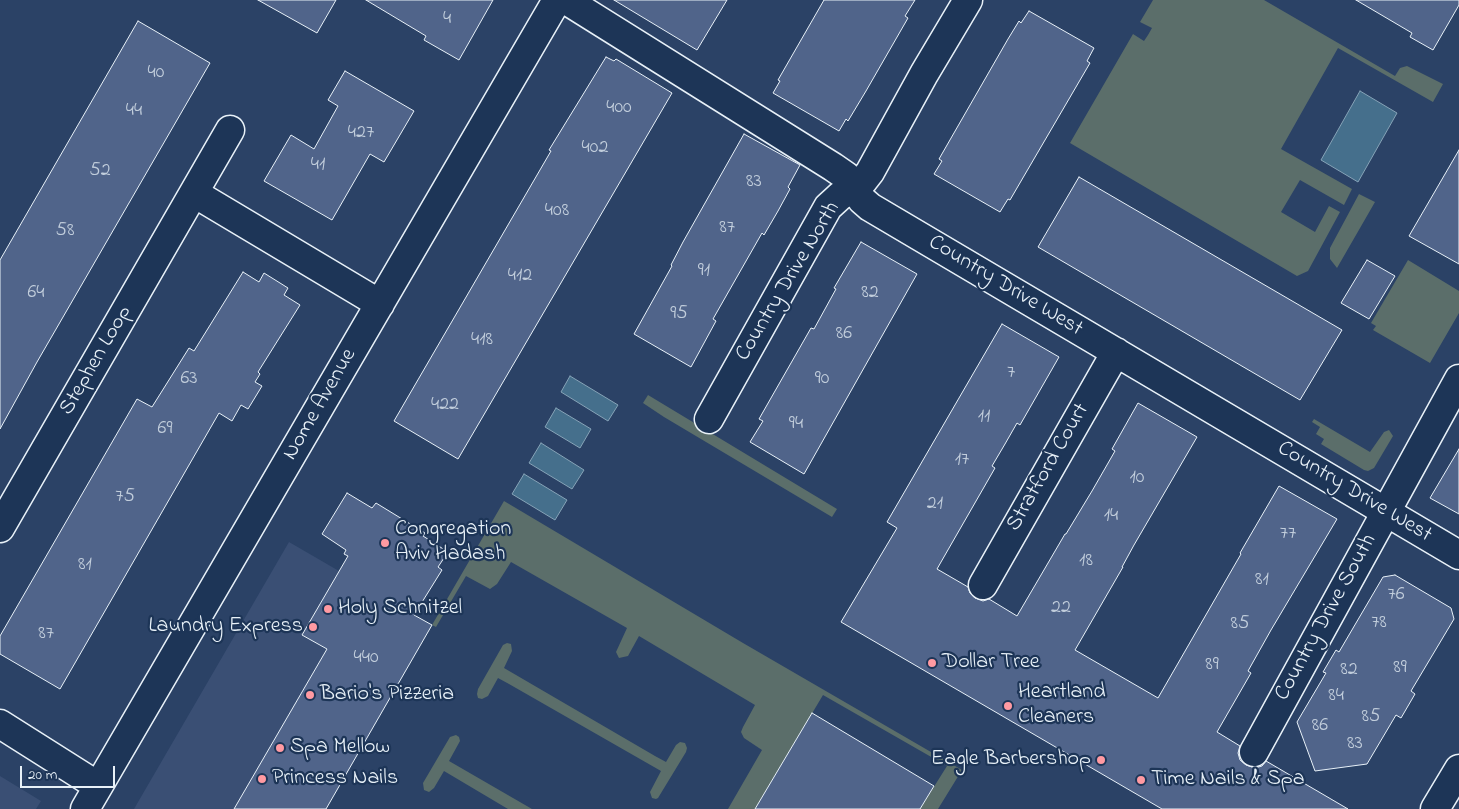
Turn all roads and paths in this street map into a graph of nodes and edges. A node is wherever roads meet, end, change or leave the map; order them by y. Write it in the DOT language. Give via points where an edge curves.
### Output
graph roads {
  1 [pos="557,0"];
  2 [pos="566,0"];
  3 [pos="968,0"];
  4 [pos="230,130"];
  5 [pos="855,187"];
  6 [pos="194,194"];
  7 [pos="380,304"];
  8 [pos="1116,352"];
  9 [pos="1459,379"];
  10 [pos="709,419"];
  11 [pos="1386,511"];
  12 [pos="0,528"];
  13 [pos="1459,555"];
  14 [pos="983,585"];
  15 [pos="0,724"];
  16 [pos="1254,752"];
  17 [pos="1459,769"];
  18 [pos="91,798"];
  19 [pos="1435,809"];
  1 -- 7 [label="street, Nome Avenue"];
  2 -- 5 [label="street, Country Drive West" via="833,167"];
  3 -- 5 [label="street, Country Drive North" via="870,172"];
  4 -- 6 [label="street, Stephen Loop"];
  5 -- 8 [label="street, Country Drive West" via="870,207"];
  5 -- 10 [label="street, Country Drive North" via="828,207"];
  6 -- 7 [label="street"];
  6 -- 12 [label="street, Stephen Loop"];
  7 -- 18 [label="street, Nome Avenue"];
  8 -- 11 [label="street, Country Drive West"];
  8 -- 14 [label="street, Stratford Court"];
  9 -- 11 [label="street, Country Drive South"];
  11 -- 13 [label="street, Country Drive West"];
  11 -- 16 [label="street, Country Drive South"];
  15 -- 18 [label="street"];
  17 -- 19 [label="street"];
}
